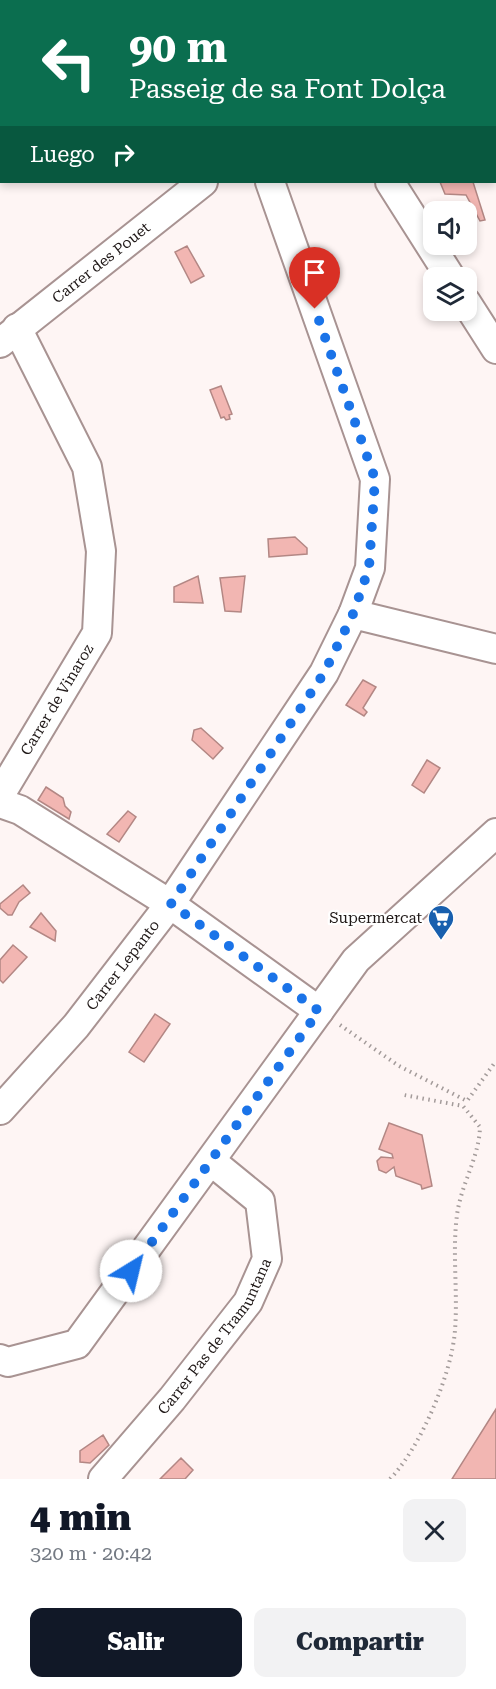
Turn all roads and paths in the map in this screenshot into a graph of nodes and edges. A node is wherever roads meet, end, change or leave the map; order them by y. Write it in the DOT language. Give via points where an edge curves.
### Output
graph roads {
  1 [pos="202,183"];
  2 [pos="270,183"];
  3 [pos="391,183"];
  4 [pos="444,267"];
  5 [pos="477,319"];
  6 [pos="8,335"];
  7 [pos="496,349"];
  8 [pos="353,614"];
  9 [pos="496,649"];
  10 [pos="0,795"];
  11 [pos="0,803"];
  12 [pos="496,833"];
  13 [pos="171,904"];
  14 [pos="319,1011"];
  15 [pos="496,1061"];
  16 [pos="404,1095"];
  17 [pos="0,1110"];
  18 [pos="211,1161"];
  19 [pos="4,1361"];
  20 [pos="108,1477"];
  21 [pos="390,1479"];
  1 -- 6 [label="street, Carrer des Pouet"];
  2 -- 8 [label="street, Carrer Lepanto" via="375,479 369,568"];
  3 -- 4 [label="street"];
  5 -- 7 [label="street"];
  6 -- 10 [label="street, Carrer de Vinaroz" via="87,466 101,551 97,633"];
  8 -- 9 [label="street"];
  8 -- 13 [label="street, Carrer Lepanto" via="324,673"];
  11 -- 13 [label="street" via="20,810"];
  12 -- 14 [label="street" via="356,960"];
  13 -- 14 [label="street"];
  13 -- 17 [label="street, Carrer Lepanto" via="76,1026"];
  14 -- 15 [label="path" via="399,1066 467,1101"];
  14 -- 18 [label="street"];
  16 -- 21 [label="path" via="463,1106 480,1127 479,1146 457,1214 455,1332 446,1379 406,1462"];
  18 -- 19 [label="street" via="77,1344"];
  18 -- 20 [label="street, Carrer Pas de Tramuntana" via="260,1201 267,1259 248,1302"];
}
